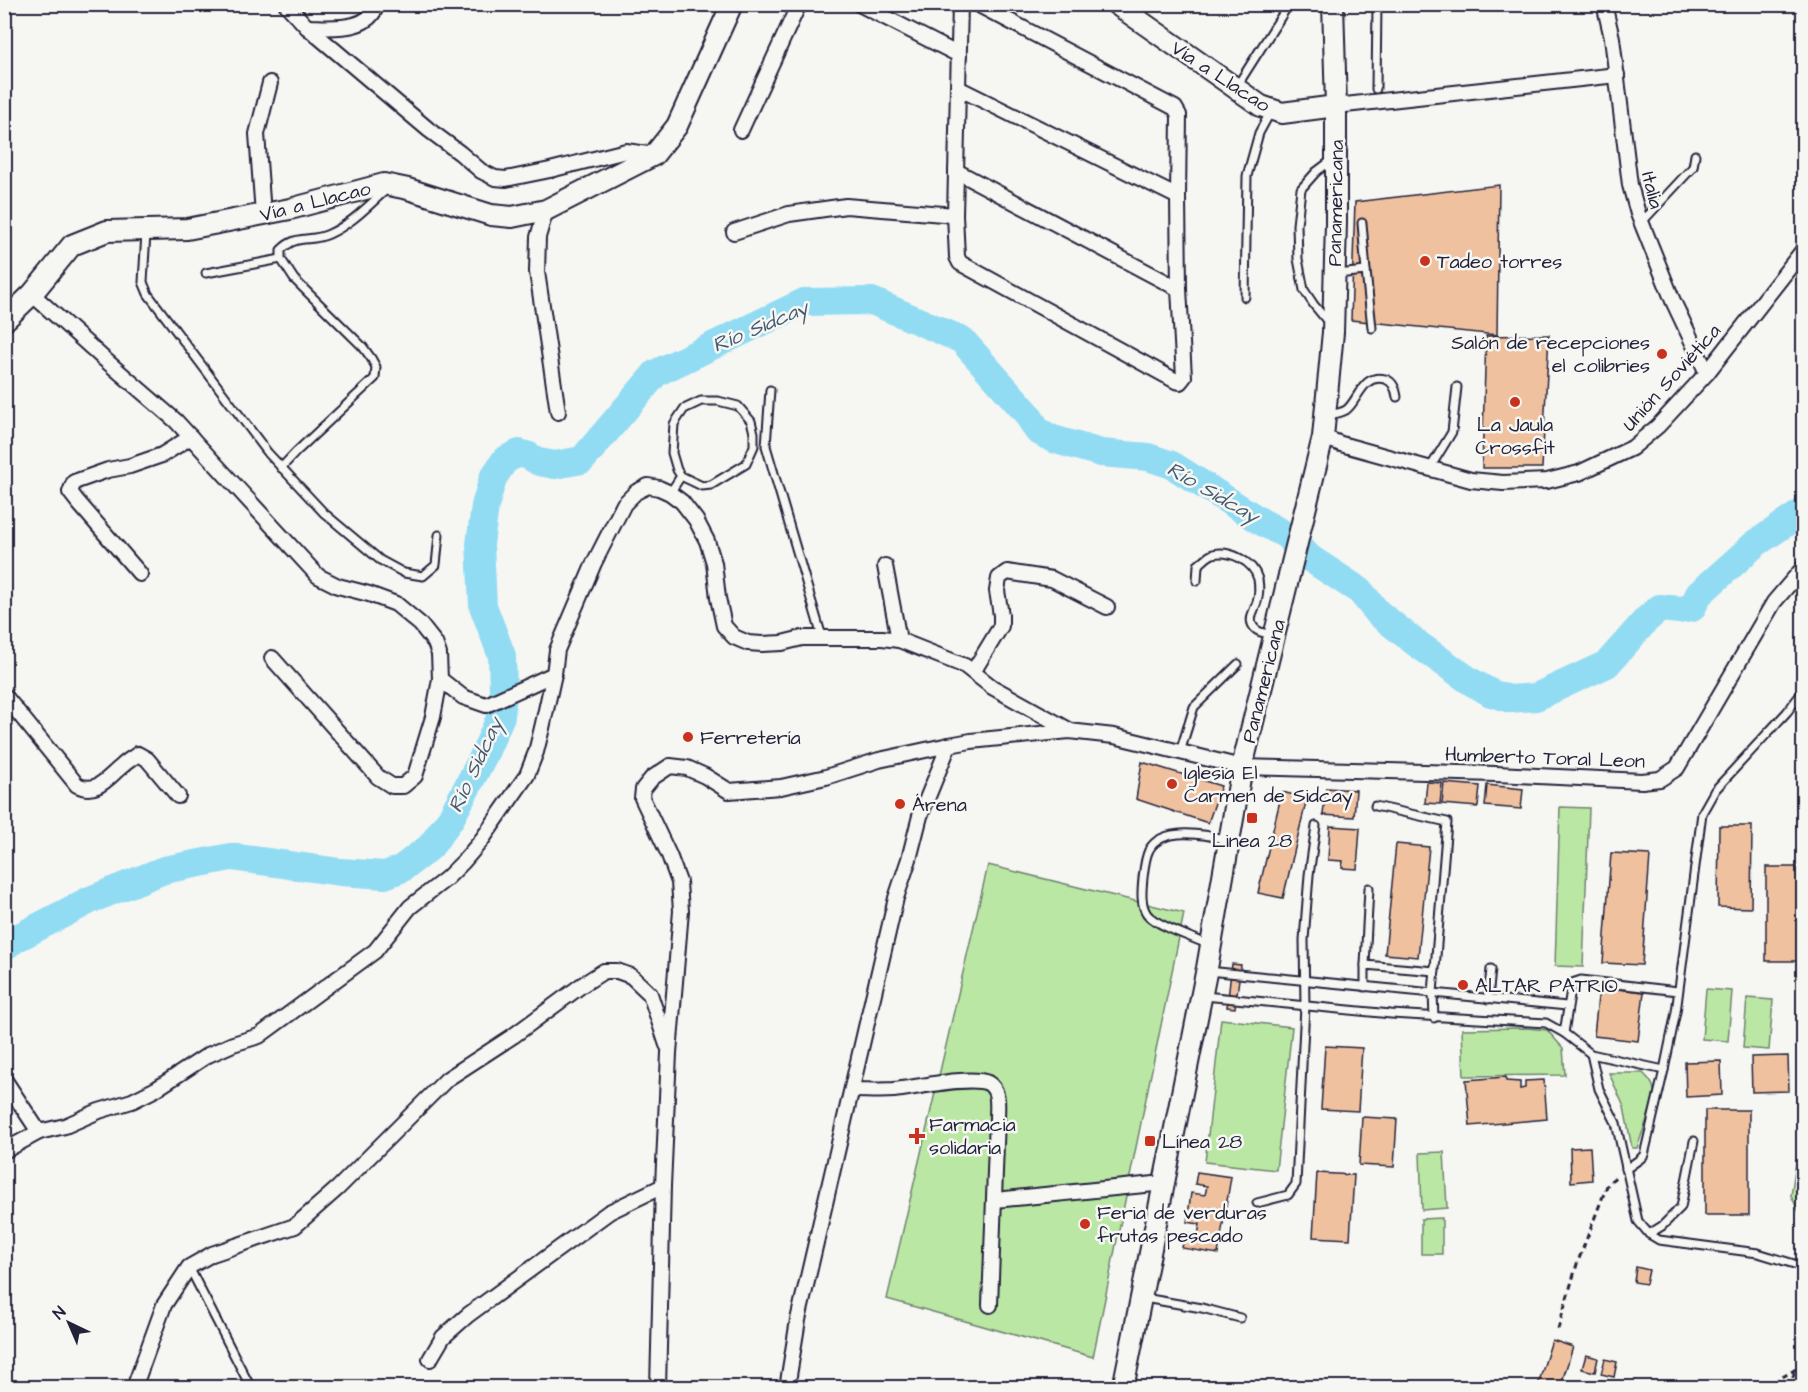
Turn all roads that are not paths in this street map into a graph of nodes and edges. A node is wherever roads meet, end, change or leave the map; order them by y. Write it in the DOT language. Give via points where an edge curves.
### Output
graph roads {
  1 [pos="285,4"];
  2 [pos="377,4"];
  3 [pos="732,4"];
  4 [pos="799,4"];
  5 [pos="859,4"];
  6 [pos="960,4"];
  7 [pos="977,4"];
  8 [pos="1116,4"];
  9 [pos="1289,4"];
  10 [pos="1333,4"];
  11 [pos="1377,4"];
  12 [pos="1604,4"];
  13 [pos="307,27"];
  14 [pos="959,55"];
  15 [pos="1617,75"];
  16 [pos="270,83"];
  17 [pos="958,88"];
  18 [pos="1235,88"];
  19 [pos="1376,89"];
  20 [pos="1336,106"];
  21 [pos="1270,111"];
  22 [pos="741,130"];
  23 [pos="654,155"];
  24 [pos="1695,155"];
  25 [pos="1336,157"];
  26 [pos="956,171"];
  27 [pos="392,185"];
  28 [pos="1178,196"];
  29 [pos="546,210"];
  30 [pos="263,214"];
  31 [pos="955,215"];
  32 [pos="1362,223"];
  33 [pos="1641,223"];
  34 [pos="146,230"];
  35 [pos="734,232"];
  36 [pos="1803,249"];
  37 [pos="281,259"];
  38 [pos="1366,271"];
  39 [pos="206,273"];
  40 [pos="1335,274"];
  41 [pos="1179,289"];
  42 [pos="32,294"];
  43 [pos="1245,297"];
  44 [pos="4,321"];
  45 [pos="1333,324"];
  46 [pos="1372,328"];
  47 [pos="1707,373"];
  48 [pos="1457,387"];
  49 [pos="770,390"];
  50 [pos="1397,397"];
  51 [pos="558,412"];
  52 [pos="1325,416"];
  53 [pos="190,437"];
  54 [pos="1323,437"];
  55 [pos="281,468"];
  56 [pos="1430,468"];
  57 [pos="681,476"];
  58 [pos="670,492"];
  59 [pos="439,535"];
  60 [pos="885,566"];
  61 [pos="1803,567"];
  62 [pos="140,574"];
  63 [pos="1197,581"];
  64 [pos="1107,607"];
  65 [pos="1274,635"];
  66 [pos="824,639"];
  67 [pos="899,640"];
  68 [pos="272,658"];
  69 [pos="1238,664"];
  70 [pos="973,672"];
  71 [pos="554,674"];
  72 [pos="440,679"];
  73 [pos="1803,690"];
  74 [pos="4,695"];
  75 [pos="1072,732"];
  76 [pos="949,745"];
  77 [pos="1180,752"];
  78 [pos="1242,767"];
  79 [pos="178,796"];
  80 [pos="1375,806"];
  81 [pos="1316,826"];
  82 [pos="1229,840"];
  83 [pos="1369,888"];
  84 [pos="1211,945"];
  85 [pos="1365,965"];
  86 [pos="1491,969"];
  87 [pos="1206,971"];
  88 [pos="1435,971"];
  89 [pos="1305,981"];
  90 [pos="1365,987"];
  91 [pos="1678,991"];
  92 [pos="1433,993"];
  93 [pos="1202,996"];
  94 [pos="1488,999"];
  95 [pos="1305,1006"];
  96 [pos="1567,1006"];
  97 [pos="1434,1018"];
  98 [pos="1564,1033"];
  99 [pos="669,1053"];
  100 [pos="1592,1054"];
  101 [pos="1664,1070"];
  102 [pos="4,1079"];
  103 [pos="852,1090"];
  104 [pos="39,1132"];
  105 [pos="1694,1141"];
  106 [pos="4,1151"];
  107 [pos="1626,1169"];
  108 [pos="1164,1183"];
  109 [pos="663,1186"];
  110 [pos="995,1200"];
  111 [pos="1257,1203"];
  112 [pos="1649,1234"];
  113 [pos="189,1267"];
  114 [pos="1803,1267"];
  115 [pos="1141,1297"];
  116 [pos="990,1305"];
  117 [pos="1240,1318"];
  118 [pos="430,1359"];
  119 [pos="134,1388"];
  120 [pos="251,1388"];
  121 [pos="658,1388"];
  122 [pos="787,1388"];
  123 [pos="1123,1388"];
  1 -- 13 [label="street"];
  2 -- 13 [label="street" via="363,22 345,27"];
  3 -- 23 [label="main road, Vía a Llacao" via="677,126"];
  4 -- 22 [label="street"];
  5 -- 14 [label="street"];
  6 -- 14 [label="street"];
  7 -- 28 [label="street" via="1176,108"];
  8 -- 18 [label="main road, Vía a Llacao"];
  9 -- 18 [label="lane"];
  10 -- 20 [label="main road, Panamericana"];
  11 -- 19 [label="lane"];
  12 -- 15 [label="street, Italia"];
  13 -- 23 [label="street" via="480,171 495,178 550,170 626,151"];
  14 -- 17 [label="street"];
  15 -- 20 [label="street"];
  15 -- 33 [label="street, Italia" via="1630,185"];
  16 -- 30 [label="street" via="257,134"];
  17 -- 26 [label="street"];
  17 -- 28 [label="street"];
  18 -- 21 [label="main road, Vía a Llacao"];
  20 -- 21 [label="main road, Vía a Llacao"];
  20 -- 25 [label="main road, Panamericana"];
  21 -- 43 [label="lane" via="1246,176"];
  23 -- 29 [label="main road, Vía a Llacao"];
  24 -- 33 [label="lane" via="1693,167"];
  25 -- 40 [label="main road, Panamericana"];
  25 -- 45 [label="lane" via="1301,189 1297,225 1298,260 1305,290"];
  26 -- 31 [label="street"];
  26 -- 41 [label="street"];
  27 -- 29 [label="main road, Vía a Llacao" via="491,215 512,217"];
  27 -- 30 [label="main road, Vía a Llacao"];
  27 -- 37 [label="lane" via="330,234 287,244 281,250"];
  28 -- 41 [label="street"];
  29 -- 51 [label="street" via="538,237 537,273"];
  30 -- 34 [label="main road, Vía a Llacao" via="187,229"];
  31 -- 35 [label="street" via="846,206 789,214"];
  31 -- 41 [label="street" via="960,262 1180,382 1184,376"];
  32 -- 38 [label="lane"];
  33 -- 47 [label="street, Italia"];
  34 -- 42 [label="main road, Vía a Llacao" via="107,231 72,245"];
  34 -- 55 [label="lane" via="142,282 148,294"];
  36 -- 47 [label="street, Unión Soviética"];
  37 -- 39 [label="lane"];
  37 -- 55 [label="lane" via="294,279 363,347 376,367 375,378"];
  38 -- 40 [label="lane"];
  38 -- 46 [label="lane"];
  40 -- 45 [label="main road, Panamericana"];
  42 -- 44 [label="main road, Vía a Llacao"];
  42 -- 53 [label="street"];
  45 -- 52 [label="main road, Panamericana"];
  47 -- 56 [label="street, Unión Soviética" via="1632,448 1579,472 1547,481 1503,483 1471,480"];
  48 -- 56 [label="lane" via="1452,432"];
  49 -- 66 [label="lane" via="766,446"];
  50 -- 52 [label="lane" via="1390,381 1375,379 1358,392 1346,410"];
  52 -- 54 [label="main road, Panamericana"];
  53 -- 62 [label="street" via="162,455 74,482 70,492"];
  53 -- 72 [label="street" via="318,576 396,604 420,624 439,654"];
  54 -- 56 [label="street, Unión Soviética"];
  54 -- 65 [label="main road, Panamericana"];
  55 -- 59 [label="lane" via="324,513 380,560 404,573 423,576 436,565"];
  57 -- 57 [label="lane" via="672,443 674,424 684,409 701,401 738,406 751,421 754,433 754,446 746,464 711,485 702,486"];
  57 -- 58 [label="lane"];
  58 -- 66 [label="street" via="696,520 707,540 724,626 734,637 762,644"];
  58 -- 71 [label="street" via="648,486 624,504 557,650"];
  60 -- 67 [label="street"];
  61 -- 78 [label="street, Humberto Toral Leon" via="1774,602 1677,768 1660,780"];
  63 -- 65 [label="lane" via="1198,566 1210,554 1235,556 1254,568 1258,599 1252,626"];
  64 -- 70 [label="street" via="1052,579 1007,572 999,578 997,591 1001,626"];
  65 -- 78 [label="main road, Panamericana"];
  66 -- 67 [label="street"];
  67 -- 70 [label="street"];
  68 -- 72 [label="street" via="378,777 392,786 403,786 415,776 434,717"];
  69 -- 77 [label="lane" via="1194,707"];
  70 -- 75 [label="street"];
  71 -- 72 [label="street" via="486,705 463,697"];
  71 -- 104 [label="street" via="536,752 518,789 482,841 447,878 410,908 375,951 259,1036 208,1055 132,1101"];
  73 -- 91 [label="lane" via="1715,790 1701,813"];
  74 -- 79 [label="street" via="77,784 99,786 138,754 147,759"];
  75 -- 76 [label="street"];
  75 -- 77 [label="street, Humberto Toral Leon" via="1114,736"];
  76 -- 99 [label="street" via="782,787 729,791 678,766 670,766 652,778 643,789 642,798 680,882"];
  76 -- 103 [label="street" via="920,816 896,898"];
  77 -- 78 [label="street, Humberto Toral Leon"];
  78 -- 82 [label="main road, Panamericana"];
  80 -- 88 [label="lane" via="1447,822"];
  81 -- 89 [label="lane" via="1304,940"];
  82 -- 84 [label="main road, Panamericana"];
  82 -- 84 [label="lane" via="1204,834 1172,835 1158,840 1149,850 1144,867 1142,895 1147,915"];
  83 -- 85 [label="lane"];
  84 -- 87 [label="main road, Panamericana"];
  85 -- 88 [label="lane"];
  85 -- 90 [label="lane"];
  86 -- 94 [label="lane"];
  87 -- 89 [label="lane"];
  87 -- 93 [label="main road, Panamericana"];
  88 -- 92 [label="lane"];
  89 -- 90 [label="lane"];
  89 -- 95 [label="lane"];
  90 -- 92 [label="lane"];
  91 -- 96 [label="lane" via="1581,980 1572,983"];
  91 -- 101 [label="lane"];
  92 -- 94 [label="lane"];
  92 -- 97 [label="lane"];
  93 -- 95 [label="lane"];
  93 -- 108 [label="main road, Panamericana"];
  94 -- 96 [label="lane"];
  95 -- 97 [label="lane"];
  95 -- 111 [label="lane" via="1296,1184 1288,1196"];
  96 -- 98 [label="lane"];
  97 -- 98 [label="lane" via="1546,1023"];
  98 -- 100 [label="lane"];
  99 -- 109 [label="street"];
  99 -- 113 [label="street" via="650,994 631,976 604,971 447,1079 295,1226 212,1254"];
  100 -- 101 [label="lane"];
  100 -- 107 [label="lane" via="1599,1089 1616,1123"];
  101 -- 107 [label="lane" via="1644,1155"];
  102 -- 104 [label="street"];
  103 -- 110 [label="street" via="880,1091 960,1081 987,1083 997,1096"];
  103 -- 122 [label="street" via="798,1320"];
  104 -- 106 [label="street"];
  105 -- 112 [label="lane" via="1681,1207"];
  107 -- 112 [label="lane" via="1638,1221"];
  108 -- 110 [label="street"];
  108 -- 115 [label="main road, Panamericana"];
  109 -- 118 [label="street" via="609,1212 468,1315 443,1337"];
  109 -- 121 [label="street"];
  110 -- 116 [label="street"];
  112 -- 114 [label="lane" via="1659,1240 1758,1253"];
  113 -- 119 [label="street" via="164,1305"];
  113 -- 120 [label="lane"];
  115 -- 117 [label="lane"];
  115 -- 123 [label="main road, Panamericana"];
}
